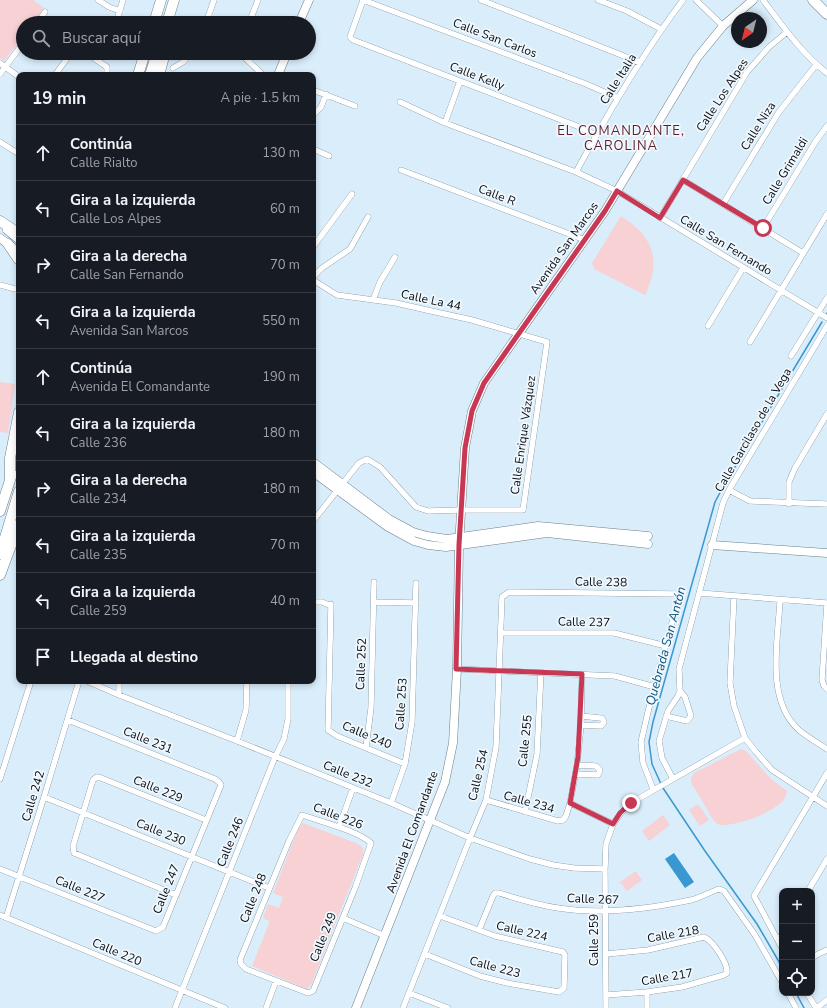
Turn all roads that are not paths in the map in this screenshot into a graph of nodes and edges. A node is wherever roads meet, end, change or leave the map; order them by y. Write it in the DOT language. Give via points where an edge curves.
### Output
graph roads {
  1 [pos="98,0"];
  2 [pos="123,0"];
  3 [pos="162,0"];
  4 [pos="214,0"];
  5 [pos="258,0"];
  6 [pos="309,0"];
  7 [pos="363,0"];
  8 [pos="480,0"];
  9 [pos="598,0"];
  10 [pos="683,0"];
  11 [pos="696,0"];
  12 [pos="753,0"];
  13 [pos="763,0"];
  14 [pos="813,0"];
  15 [pos="174,2"];
  16 [pos="120,11"];
  17 [pos="45,12"];
  18 [pos="827,14"];
  19 [pos="42,16"];
  20 [pos="118,16"];
  21 [pos="156,16"];
  22 [pos="169,16"];
  23 [pos="173,16"];
  24 [pos="208,16"];
  25 [pos="252,16"];
  26 [pos="302,16"];
  27 [pos="723,26"];
  28 [pos="661,29"];
  29 [pos="787,32"];
  30 [pos="16,52"];
  31 [pos="66,60"];
  32 [pos="96,60"];
  33 [pos="143,60"];
  34 [pos="155,60"];
  35 [pos="163,60"];
  36 [pos="185,60"];
  37 [pos="247,60"];
  38 [pos="284,60"];
  39 [pos="0,63"];
  40 [pos="640,63"];
  41 [pos="816,65"];
  42 [pos="5,67"];
  43 [pos="172,68"];
  44 [pos="56,72"];
  45 [pos="107,72"];
  46 [pos="139,72"];
  47 [pos="151,72"];
  48 [pos="161,72"];
  49 [pos="260,72"];
  50 [pos="279,72"];
  51 [pos="827,73"];
  52 [pos="0,74"];
  53 [pos="16,75"];
  54 [pos="460,81"];
  55 [pos="316,91"];
  56 [pos="326,94"];
  57 [pos="618,98"];
  58 [pos="400,102"];
  59 [pos="355,106"];
  60 [pos="316,112"];
  61 [pos="445,122"];
  62 [pos="827,126"];
  63 [pos="596,135"];
  64 [pos="0,142"];
  65 [pos="316,150"];
  66 [pos="16,152"];
  67 [pos="329,156"];
  68 [pos="401,170"];
  69 [pos="576,172"];
  70 [pos="683,180"];
  71 [pos="617,191"];
  72 [pos="352,194"];
  73 [pos="723,204"];
  74 [pos="827,214"];
  75 [pos="368,217"];
  76 [pos="660,218"];
  77 [pos="0,221"];
  78 [pos="0,225"];
  79 [pos="763,228"];
  80 [pos="16,230"];
  81 [pos="16,238"];
  82 [pos="585,240"];
  83 [pos="4,241"];
  84 [pos="316,243"];
  85 [pos="16,251"];
  86 [pos="803,253"];
  87 [pos="16,256"];
  88 [pos="395,257"];
  89 [pos="743,268"];
  90 [pos="316,275"];
  91 [pos="316,280"];
  92 [pos="0,285"];
  93 [pos="15,288"];
  94 [pos="780,290"];
  95 [pos="827,298"];
  96 [pos="373,300"];
  97 [pos="818,312"];
  98 [pos="827,318"];
  99 [pos="708,326"];
  100 [pos="827,326"];
  101 [pos="518,334"];
  102 [pos="547,342"];
  103 [pos="750,342"];
  104 [pos="791,356"];
  105 [pos="827,414"];
  106 [pos="16,427"];
  107 [pos="16,461"];
  108 [pos="316,465"];
  109 [pos="316,474"];
  110 [pos="10,480"];
  111 [pos="340,487"];
  112 [pos="729,490"];
  113 [pos="16,501"];
  114 [pos="789,504"];
  115 [pos="827,504"];
  116 [pos="461,510"];
  117 [pos="0,511"];
  118 [pos="316,517"];
  119 [pos="16,532"];
  120 [pos="648,540"];
  121 [pos="459,541"];
  122 [pos="712,545"];
  123 [pos="827,553"];
  124 [pos="0,554"];
  125 [pos="0,575"];
  126 [pos="374,582"];
  127 [pos="416,583"];
  128 [pos="518,592"];
  129 [pos="699,593"];
  130 [pos="734,596"];
  131 [pos="780,601"];
  132 [pos="316,602"];
  133 [pos="375,602"];
  134 [pos="416,603"];
  135 [pos="827,603"];
  136 [pos="501,633"];
  137 [pos="666,646"];
  138 [pos="456,669"];
  139 [pos="499,672"];
  140 [pos="542,672"];
  141 [pos="582,674"];
  142 [pos="30,684"];
  143 [pos="78,684"];
  144 [pos="93,684"];
  145 [pos="120,684"];
  146 [pos="247,684"];
  147 [pos="288,684"];
  148 [pos="655,687"];
  149 [pos="827,689"];
  150 [pos="680,691"];
  151 [pos="119,696"];
  152 [pos="581,716"];
  153 [pos="666,716"];
  154 [pos="68,720"];
  155 [pos="581,726"];
  156 [pos="745,738"];
  157 [pos="237,741"];
  158 [pos="366,747"];
  159 [pos="827,749"];
  160 [pos="275,757"];
  161 [pos="405,764"];
  162 [pos="577,765"];
  163 [pos="827,773"];
  164 [pos="576,774"];
  165 [pos="0,779"];
  166 [pos="671,780"];
  167 [pos="219,782"];
  168 [pos="353,788"];
  169 [pos="655,789"];
  170 [pos="44,797"];
  171 [pos="813,797"];
  172 [pos="486,800"];
  173 [pos="391,803"];
  174 [pos="570,803"];
  175 [pos="827,806"];
  176 [pos="525,812"];
  177 [pos="83,813"];
  178 [pos="430,819"];
  179 [pos="206,820"];
  180 [pos="613,824"];
  181 [pos="339,827"];
  182 [pos="470,838"];
  183 [pos="289,841"];
  184 [pos="191,857"];
  185 [pos="827,859"];
  186 [pos="0,869"];
  187 [pos="605,869"];
  188 [pos="230,872"];
  189 [pos="19,876"];
  190 [pos="269,888"];
  191 [pos="355,888"];
  192 [pos="810,888"];
  193 [pos="176,895"];
  194 [pos="605,911"];
  195 [pos="3,916"];
  196 [pos="440,916"];
  197 [pos="343,918"];
  198 [pos="152,930"];
  199 [pos="479,930"];
  200 [pos="385,936"];
  201 [pos="778,940"];
  202 [pos="827,950"];
  203 [pos="425,954"];
  204 [pos="606,954"];
  205 [pos="815,956"];
  206 [pos="727,970"];
  207 [pos="779,977"];
  208 [pos="276,981"];
  209 [pos="562,990"];
  210 [pos="182,991"];
  211 [pos="647,992"];
  212 [pos="409,993"];
  213 [pos="606,995"];
  214 [pos="790,996"];
  215 [pos="810,996"];
  216 [pos="827,1000"];
  217 [pos="175,1008"];
  218 [pos="225,1008"];
  219 [pos="266,1008"];
  220 [pos="356,1008"];
  221 [pos="403,1008"];
  222 [pos="448,1008"];
  223 [pos="606,1008"];
  224 [pos="647,1008"];
  225 [pos="796,1008"];
  226 [pos="816,1008"];
  1 -- 16 [label="street"];
  2 -- 16 [label="street"];
  3 -- 21 [label="highway"];
  4 -- 24 [label="street"];
  5 -- 25 [label="street"];
  6 -- 26 [label="street"];
  7 -- 54 [label="street, Calle Kelly" via="350,39"];
  7 -- 57 [label="street, Calle San Carlos"];
  8 -- 40 [label="street"];
  9 -- 28 [label="street" via="627,11"];
  10 -- 28 [label="street, Calle Italia"];
  11 -- 27 [label="street"];
  12 -- 27 [label="street, Avenida San Marcos"];
  13 -- 29 [label="street"];
  14 -- 18 [label="highway"];
  15 -- 22 [label="highway"];
  15 -- 23 [label="highway"];
  16 -- 20 [label="street"];
  17 -- 19 [label="street"];
  27 -- 71 [label="street, Avenida San Marcos" via="697,58"];
  28 -- 40 [label="street, Calle Italia"];
  29 -- 41 [label="street"];
  29 -- 70 [label="street, Calle Los Alpes" via="769,47 747,72"];
  30 -- 42 [label="street"];
  31 -- 44 [label="street"];
  32 -- 45 [label="street" via="107,67"];
  33 -- 46 [label="highway"];
  34 -- 47 [label="highway"];
  35 -- 48 [label="highway"];
  36 -- 43 [label="street"];
  37 -- 49 [label="street"];
  38 -- 50 [label="street"];
  39 -- 42 [label="street"];
  40 -- 57 [label="street, Calle Italia"];
  41 -- 51 [label="street"];
  41 -- 73 [label="street, Calle Niza" via="779,112"];
  42 -- 52 [label="street"];
  42 -- 53 [label="street"];
  54 -- 61 [label="street"];
  54 -- 63 [label="street, Calle Kelly"];
  55 -- 56 [label="street"];
  56 -- 59 [label="street"];
  56 -- 60 [label="street"];
  57 -- 63 [label="street, Calle Italia"];
  58 -- 61 [label="street, Calle San Fernando"];
  61 -- 69 [label="street, Calle San Fernando"];
  62 -- 79 [label="street, Calle Grimaldi"];
  63 -- 69 [label="street, Calle Italia"];
  64 -- 66 [label="street"];
  65 -- 67 [label="street"];
  68 -- 82 [label="street, Calle R"];
  69 -- 71 [label="street, Calle San Fernando"];
  70 -- 73 [label="street"];
  70 -- 76 [label="street, Calle Los Alpes"];
  71 -- 76 [label="street, Calle San Fernando"];
  71 -- 82 [label="street, Avenida San Marcos"];
  72 -- 84 [label="street"];
  73 -- 79 [label="street"];
  74 -- 86 [label="street"];
  75 -- 90 [label="street" via="350,249"];
  76 -- 89 [label="street, Calle San Fernando"];
  77 -- 80 [label="highway"];
  78 -- 81 [label="street"];
  79 -- 86 [label="street"];
  82 -- 101 [label="street, Avenida San Marcos"];
  83 -- 85 [label="street"];
  83 -- 87 [label="highway"];
  86 -- 94 [label="street"];
  88 -- 96 [label="street"];
  89 -- 94 [label="street, Calle San Fernando"];
  89 -- 99 [label="street"];
  91 -- 96 [label="street, Calle La 44" via="337,295"];
  92 -- 93 [label="street"];
  94 -- 97 [label="street, Calle San Fernando"];
  94 -- 103 [label="street"];
  95 -- 97 [label="street"];
  96 -- 101 [label="street, Calle La 44" via="465,319"];
  97 -- 98 [label="street, Calle San Fernando"];
  97 -- 104 [label="street"];
  100 -- 112 [label="street, Calle Garcilaso de la Vega"];
  101 -- 102 [label="street, Calle La 44"];
  101 -- 116 [label="street, Avenida San Marcos" via="484,383 472,411 465,448"];
  102 -- 116 [label="street, Calle Enrique Vázquez" via="523,510"];
  105 -- 114 [label="street" via="789,482"];
  106 -- 110 [label="highway" via="10,458"];
  107 -- 110 [label="highway"];
  108 -- 111 [label="street"];
  109 -- 111 [label="street"];
  110 -- 117 [label="highway"];
  111 -- 116 [label="street, Calle Enrique Vázquez" via="359,463 367,459 380,467 416,507 428,512"];
  111 -- 118 [label="street"];
  111 -- 121 [label="street" via="413,532"];
  112 -- 114 [label="street" via="750,501"];
  112 -- 122 [label="street, Calle Garcilaso de la Vega"];
  113 -- 124 [label="highway"];
  114 -- 115 [label="street"];
  116 -- 121 [label="street, Avenida San Marcos"];
  119 -- 125 [label="highway"];
  120 -- 121 [label="street" via="538,526"];
  121 -- 138 [label="street, Avenida El Comandante"];
  122 -- 123 [label="street"];
  122 -- 129 [label="street, Calle Garcilaso de la Vega"];
  126 -- 133 [label="street, Calle 252"];
  127 -- 134 [label="street"];
  128 -- 136 [label="street, Calle 254" via="509,592 502,598"];
  128 -- 137 [label="street, Calle 238" via="680,594"];
  129 -- 130 [label="street"];
  129 -- 150 [label="street, Calle Garcilaso de la Vega" via="679,669"];
  130 -- 131 [label="street"];
  130 -- 156 [label="street" via="730,683 734,706"];
  131 -- 135 [label="street"];
  131 -- 159 [label="street" via="777,689 786,713 798,730"];
  132 -- 158 [label="street, Calle 240" via="331,604 328,730"];
  133 -- 134 [label="street"];
  133 -- 158 [label="street, Calle 252" via="371,708"];
  134 -- 161 [label="street, Calle 253" via="412,722"];
  135 -- 149 [label="street" via="822,680"];
  136 -- 137 [label="street, Calle 237" via="614,633"];
  136 -- 139 [label="street, Calle 254"];
  137 -- 148 [label="street"];
  138 -- 139 [label="street"];
  138 -- 178 [label="street, Avenida El Comandante" via="453,743 445,782"];
  139 -- 140 [label="street"];
  139 -- 172 [label="street, Calle 254" via="496,747"];
  140 -- 141 [label="street"];
  140 -- 176 [label="street, Calle 255" via="537,754"];
  141 -- 148 [label="street" via="615,676"];
  141 -- 152 [label="street, Calle 234"];
  142 -- 165 [label="street"];
  143 -- 154 [label="street, Calle 242"];
  144 -- 151 [label="street, Calle 232"];
  145 -- 151 [label="street"];
  146 -- 157 [label="street" via="246,710"];
  147 -- 160 [label="street, Calle 246" via="288,718 284,739"];
  148 -- 169 [label="street" via="641,742 644,763"];
  150 -- 153 [label="street"];
  150 -- 153 [label="street, Calle Garcilaso de la Vega" via="685,697 690,719 687,721"];
  151 -- 157 [label="street, Calle 232"];
  152 -- 155 [label="street, Calle 234"];
  152 -- 155 [label="street" via="602,718 604,722 602,726"];
  153 -- 166 [label="street" via="659,746"];
  154 -- 167 [label="street, Calle 231"];
  154 -- 170 [label="street, Calle 242"];
  155 -- 162 [label="street, Calle 234"];
  156 -- 166 [label="street, Calle 259"];
  156 -- 171 [label="street" via="772,770"];
  157 -- 160 [label="street, Calle 232"];
  158 -- 161 [label="street, Calle 240"];
  160 -- 168 [label="street, Calle 232"];
  160 -- 188 [label="street, Calle 246"];
  161 -- 173 [label="street, Calle 253"];
  162 -- 164 [label="street, Calle 234"];
  162 -- 164 [label="street" via="596,766 600,773"];
  163 -- 171 [label="street"];
  164 -- 174 [label="street, Calle 234"];
  166 -- 169 [label="street, Calle 259"];
  167 -- 179 [label="street, Calle 247" via="220,787"];
  168 -- 173 [label="street, Calle 232"];
  168 -- 181 [label="street"];
  169 -- 180 [label="street, Calle 259" via="626,808"];
  170 -- 177 [label="street, Calle 230"];
  170 -- 189 [label="street, Calle 242"];
  171 -- 175 [label="street"];
  171 -- 201 [label="street" via="754,896"];
  172 -- 176 [label="street, Calle 234"];
  172 -- 182 [label="street, Calle 254"];
  173 -- 178 [label="street, Calle 232"];
  174 -- 176 [label="street, Calle 234" via="566,816 558,821"];
  174 -- 180 [label="street"];
  177 -- 179 [label="street, Calle 229" via="93,780 97,777"];
  177 -- 184 [label="street, Calle 230"];
  177 -- 193 [label="street" via="73,846 74,853"];
  178 -- 182 [label="street, Calle 232"];
  178 -- 200 [label="street, Avenida El Comandante"];
  179 -- 184 [label="street, Calle 247"];
  180 -- 187 [label="street, Calle 259" via="606,844"];
  181 -- 183 [label="street, Calle 226" via="302,815"];
  181 -- 191 [label="street, Calle 226" via="371,843"];
  182 -- 187 [label="street, Calle 232" via="553,865"];
  182 -- 196 [label="street, Calle 254"];
  183 -- 190 [label="street, Calle 248"];
  184 -- 188 [label="street, Calle 230"];
  184 -- 193 [label="street, Calle 247"];
  185 -- 192 [label="street"];
  186 -- 189 [label="street, Calle 227"];
  187 -- 194 [label="street, Calle 259"];
  188 -- 190 [label="street, Calle 230"];
  188 -- 210 [label="street, Calle 246"];
  189 -- 195 [label="street, Calle 242"];
  189 -- 198 [label="street, Calle 227"];
  190 -- 208 [label="street, Calle 248" via="240,960 246,969"];
  191 -- 197 [label="street, Calle 249"];
  193 -- 198 [label="street, Calle 247" via="163,927 156,931"];
  194 -- 199 [label="street, Calle 267" via="558,908 495,893"];
  194 -- 204 [label="street, Calle 259"];
  194 -- 207 [label="street, Calle 267" via="623,911 692,900 719,888 727,894 755,935"];
  195 -- 210 [label="street, Calle 220"];
  196 -- 199 [label="street, Calle 224"];
  196 -- 203 [label="street, Calle 254"];
  197 -- 200 [label="street"];
  197 -- 208 [label="street, Calle 249" via="311,993"];
  199 -- 209 [label="street, Calle 224" via="513,941 563,952 565,955"];
  200 -- 220 [label="street, Avenida El Comandante"];
  202 -- 205 [label="street"];
  203 -- 209 [label="street, Calle 223" via="480,976 559,992"];
  203 -- 212 [label="street, Calle 254"];
  204 -- 206 [label="street, Calle 218" via="648,950 704,938 709,940"];
  204 -- 213 [label="street, Calle 259"];
  206 -- 211 [label="street, Calle 217" via="727,974 682,987"];
  208 -- 219 [label="street"];
  210 -- 217 [label="street, Calle 246"];
  210 -- 218 [label="street, Calle 220"];
  211 -- 213 [label="street, Calle 217"];
  211 -- 224 [label="street"];
  212 -- 221 [label="street, Calle 254"];
  212 -- 222 [label="street"];
  213 -- 223 [label="street, Calle 259"];
  214 -- 225 [label="street"];
  215 -- 226 [label="street"];
  216 -- 226 [label="street"];
}
